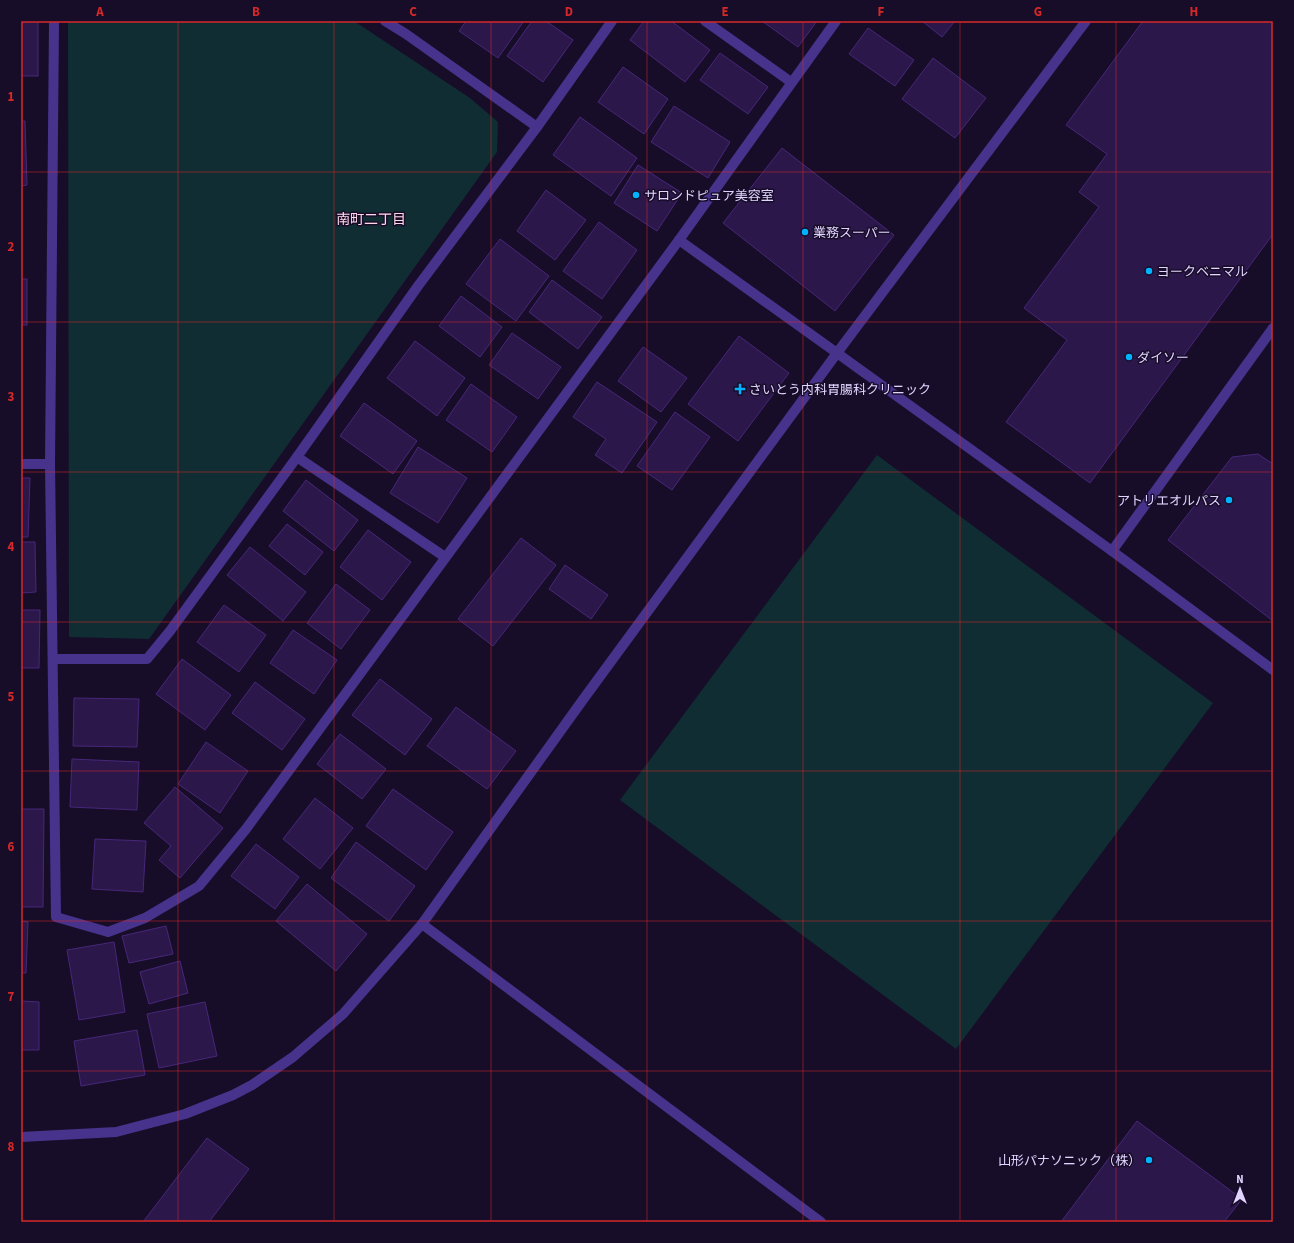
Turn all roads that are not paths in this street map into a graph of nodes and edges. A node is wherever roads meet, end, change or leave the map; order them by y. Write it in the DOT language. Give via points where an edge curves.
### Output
graph roads {
  1 [pos="54,21"];
  2 [pos="385,21"];
  3 [pos="612,21"];
  4 [pos="705,21"];
  5 [pos="836,21"];
  6 [pos="1086,21"];
  7 [pos="791,82"];
  8 [pos="537,127"];
  9 [pos="679,240"];
  10 [pos="1273,328"];
  11 [pos="837,353"];
  12 [pos="297,457"];
  13 [pos="21,464"];
  14 [pos="50,464"];
  15 [pos="1112,551"];
  16 [pos="445,557"];
  17 [pos="53,659"];
  18 [pos="1273,670"];
  19 [pos="422,924"];
  20 [pos="21,1137"];
  21 [pos="821,1222"];
  1 -- 14 [label="street"];
  2 -- 8 [label="street"];
  3 -- 8 [label="street"];
  4 -- 7 [label="street"];
  5 -- 7 [label="street"];
  6 -- 11 [label="street"];
  7 -- 9 [label="street"];
  8 -- 12 [label="street" via="418,286"];
  9 -- 11 [label="street"];
  9 -- 16 [label="street"];
  10 -- 15 [label="street"];
  11 -- 15 [label="street"];
  11 -- 19 [label="street"];
  12 -- 16 [label="street"];
  12 -- 17 [label="street" via="147,659"];
  13 -- 14 [label="street"];
  14 -- 17 [label="street"];
  15 -- 18 [label="street"];
  16 -- 17 [label="street" via="246,829 199,886 145,918 108,932 56,917"];
  19 -- 20 [label="street" via="343,1014 293,1057 252,1085 185,1114 116,1132"];
  19 -- 21 [label="street"];
}
